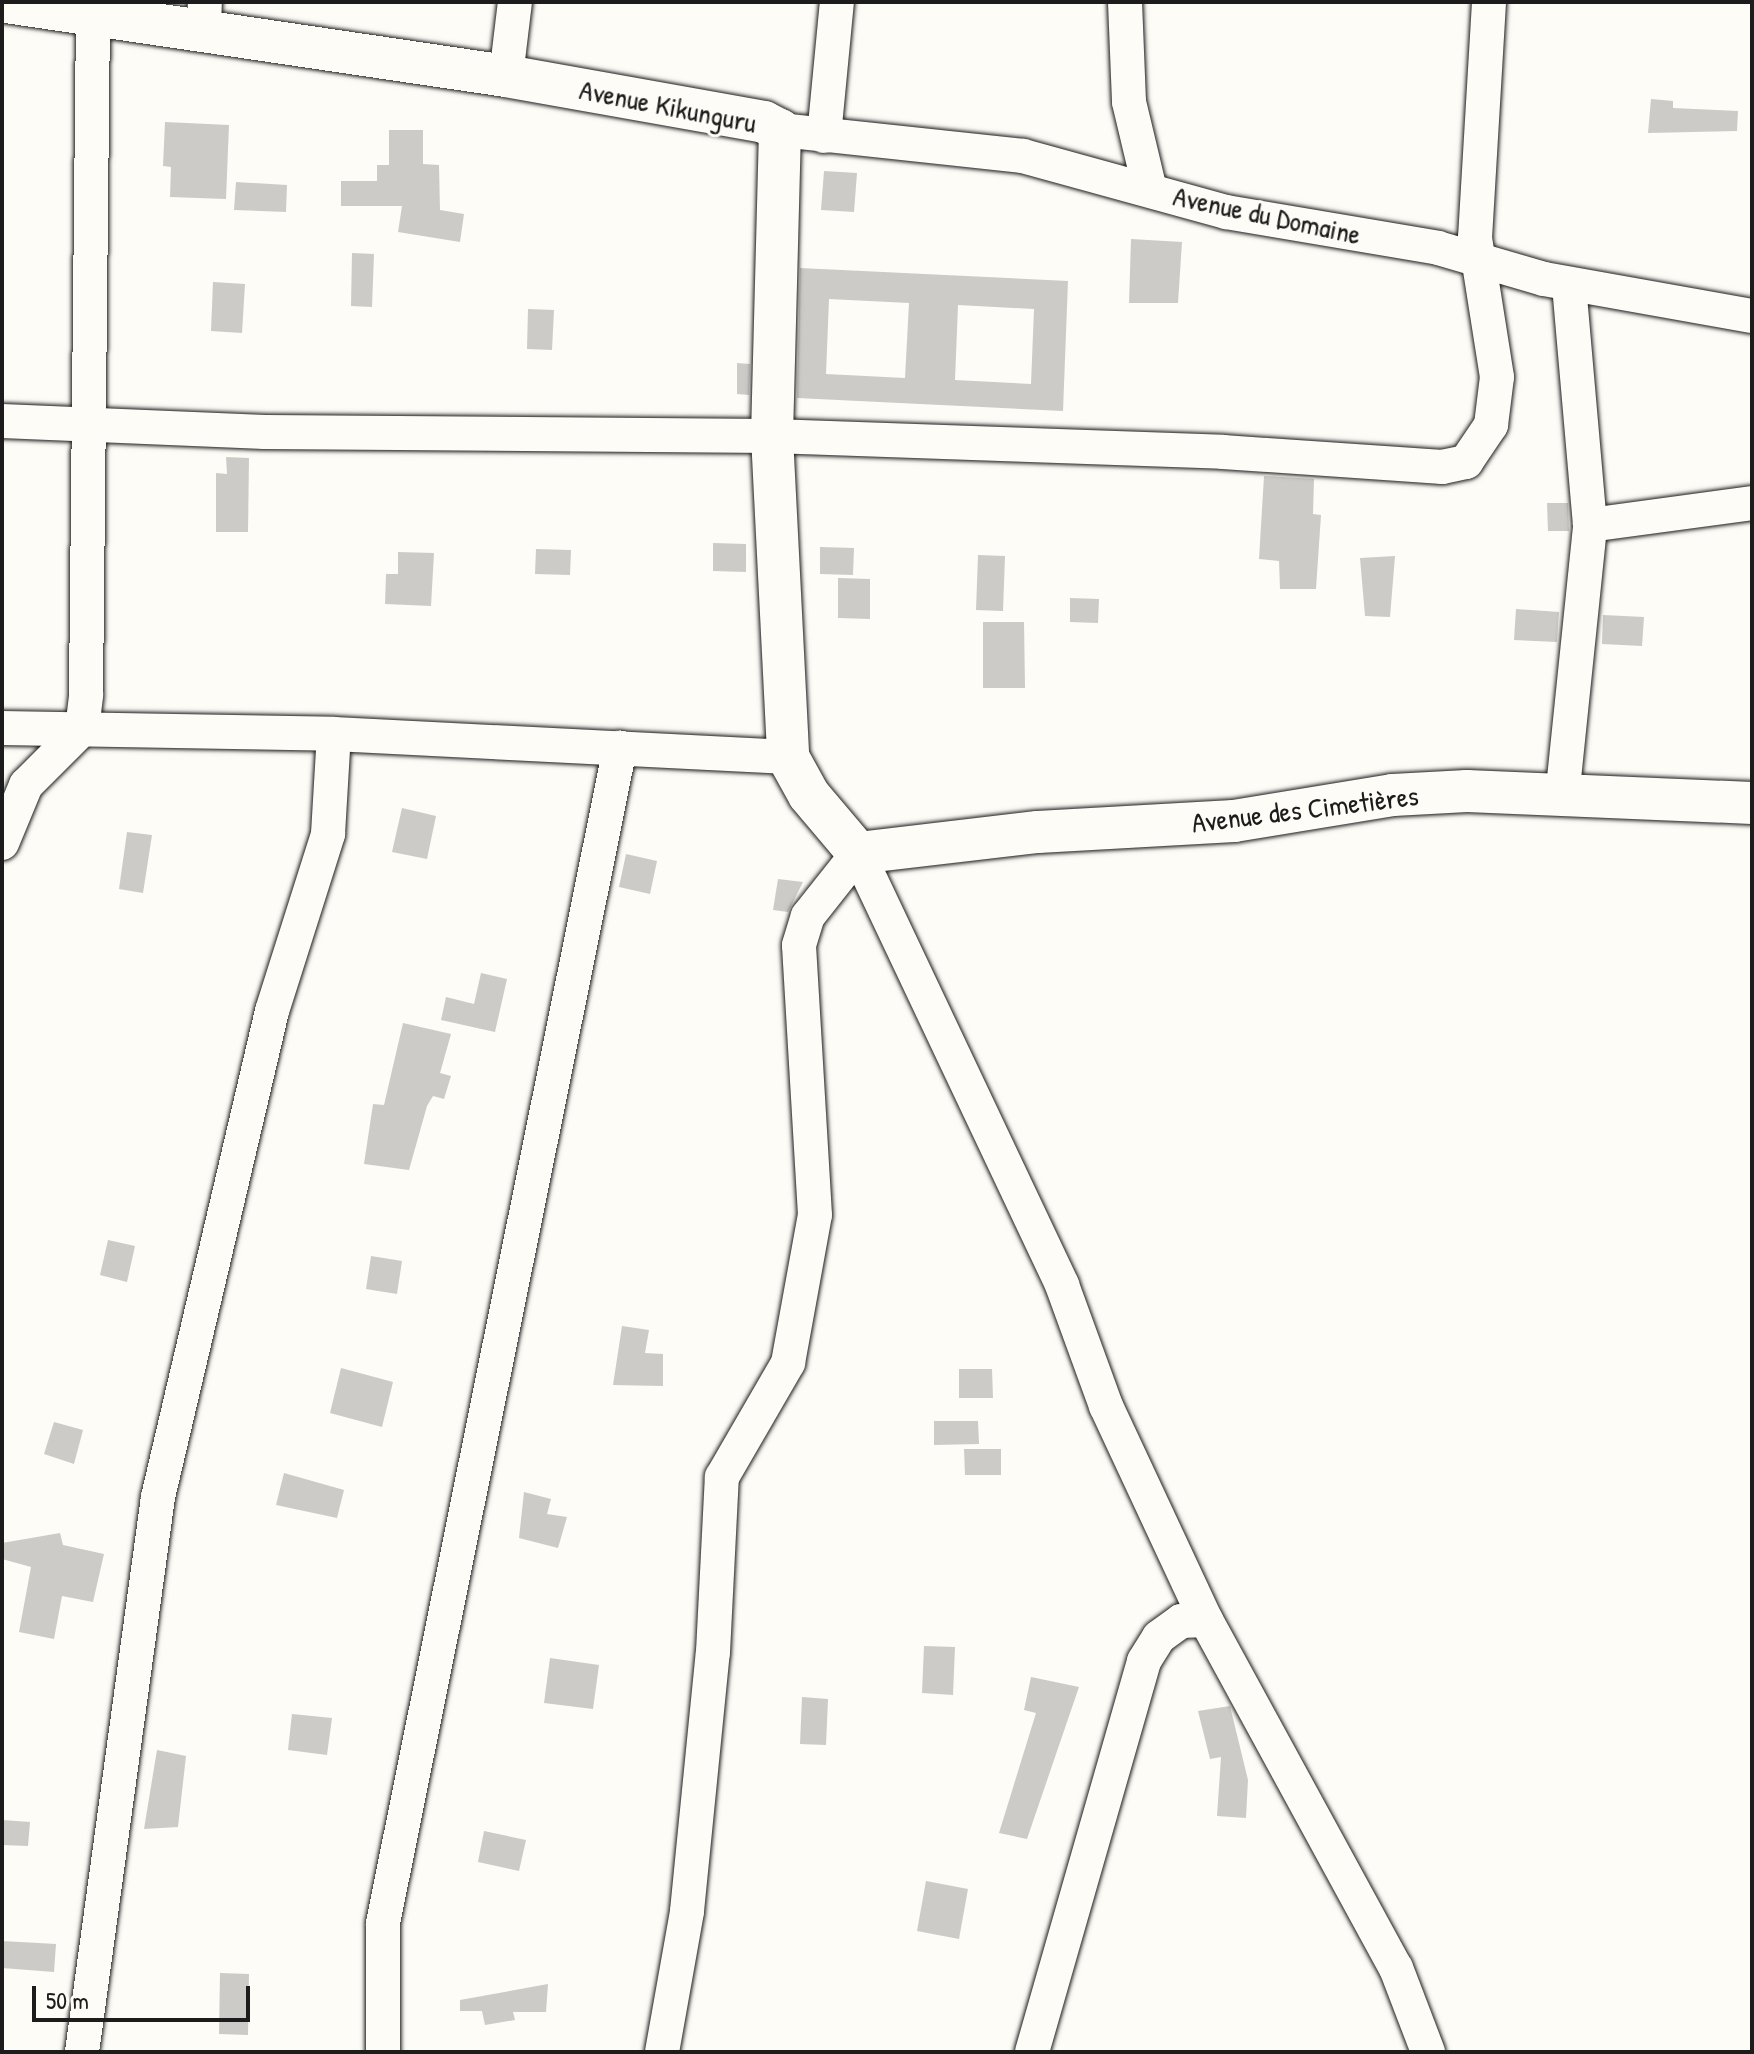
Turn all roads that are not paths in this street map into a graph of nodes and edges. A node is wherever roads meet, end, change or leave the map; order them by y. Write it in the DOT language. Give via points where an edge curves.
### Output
graph roads {
  1 [pos="6,2"];
  2 [pos="515,2"];
  3 [pos="837,2"];
  4 [pos="1125,2"];
  5 [pos="1489,2"];
  6 [pos="93,15"];
  7 [pos="205,15"];
  8 [pos="506,76"];
  9 [pos="780,130"];
  10 [pos="824,136"];
  11 [pos="1150,190"];
  12 [pos="1480,262"];
  13 [pos="1569,284"];
  14 [pos="1752,316"];
  15 [pos="2,421"];
  16 [pos="87,425"];
  17 [pos="772,436"];
  18 [pos="1752,503"];
  19 [pos="1590,525"];
  20 [pos="2,728"];
  21 [pos="82,729"];
  22 [pos="334,734"];
  23 [pos="620,748"];
  24 [pos="788,757"];
  25 [pos="1562,798"];
  26 [pos="1752,803"];
  27 [pos="2,843"];
  28 [pos="858,853"];
  29 [pos="1206,1620"];
  30 [pos="82,2052"];
  31 [pos="383,2052"];
  32 [pos="662,2052"];
  33 [pos="1032,2052"];
  34 [pos="1428,2052"];
  1 -- 6 [label="street, Avenue Kikunguru"];
  2 -- 8 [label="street"];
  3 -- 10 [label="street"];
  4 -- 11 [label="street" via="1129,102"];
  5 -- 12 [label="street" via="1475,238"];
  6 -- 7 [label="street, Avenue Kikunguru"];
  6 -- 16 [label="street"];
  7 -- 8 [label="street, Avenue Kikunguru"];
  8 -- 9 [label="street, Avenue Kikunguru" via="764,122"];
  9 -- 10 [label="street, Avenue du Domaine"];
  9 -- 17 [label="street, Avenue Kikunguru"];
  10 -- 11 [label="street, Avenue du Domaine" via="1023,156"];
  11 -- 12 [label="street, Avenue du Domaine" via="1226,212 1438,248"];
  12 -- 13 [label="street, Avenue du Domaine"];
  12 -- 17 [label="street" via="1497,377 1491,425 1466,462 1442,467 1223,452"];
  13 -- 14 [label="street, Avenue du Domaine"];
  13 -- 19 [label="street"];
  15 -- 16 [label="street"];
  16 -- 17 [label="street"];
  16 -- 21 [label="street"];
  17 -- 24 [label="street, Avenue Kikunguru"];
  18 -- 19 [label="street"];
  19 -- 25 [label="street"];
  20 -- 21 [label="street"];
  21 -- 22 [label="street"];
  21 -- 27 [label="street" via="26,785"];
  22 -- 23 [label="street"];
  22 -- 30 [label="street" via="328,834 272,1011 158,1497"];
  23 -- 24 [label="street"];
  23 -- 31 [label="street" via="383,1923"];
  24 -- 28 [label="street, Avenue Kikunguru" via="809,795"];
  25 -- 26 [label="street, Avenue des Cimetières"];
  25 -- 28 [label="street, Avenue des Cimetières" via="1467,791 1393,795 1234,821 1038,832"];
  28 -- 29 [label="street" via="1062,1285 1106,1406"];
  28 -- 32 [label="street" via="808,916 799,945 813,1228 788,1363 722,1477 713,1652 687,1911"];
  29 -- 33 [label="street" via="1181,1621 1159,1637 1144,1661"];
  29 -- 34 [label="street" via="1396,1968"];
}
